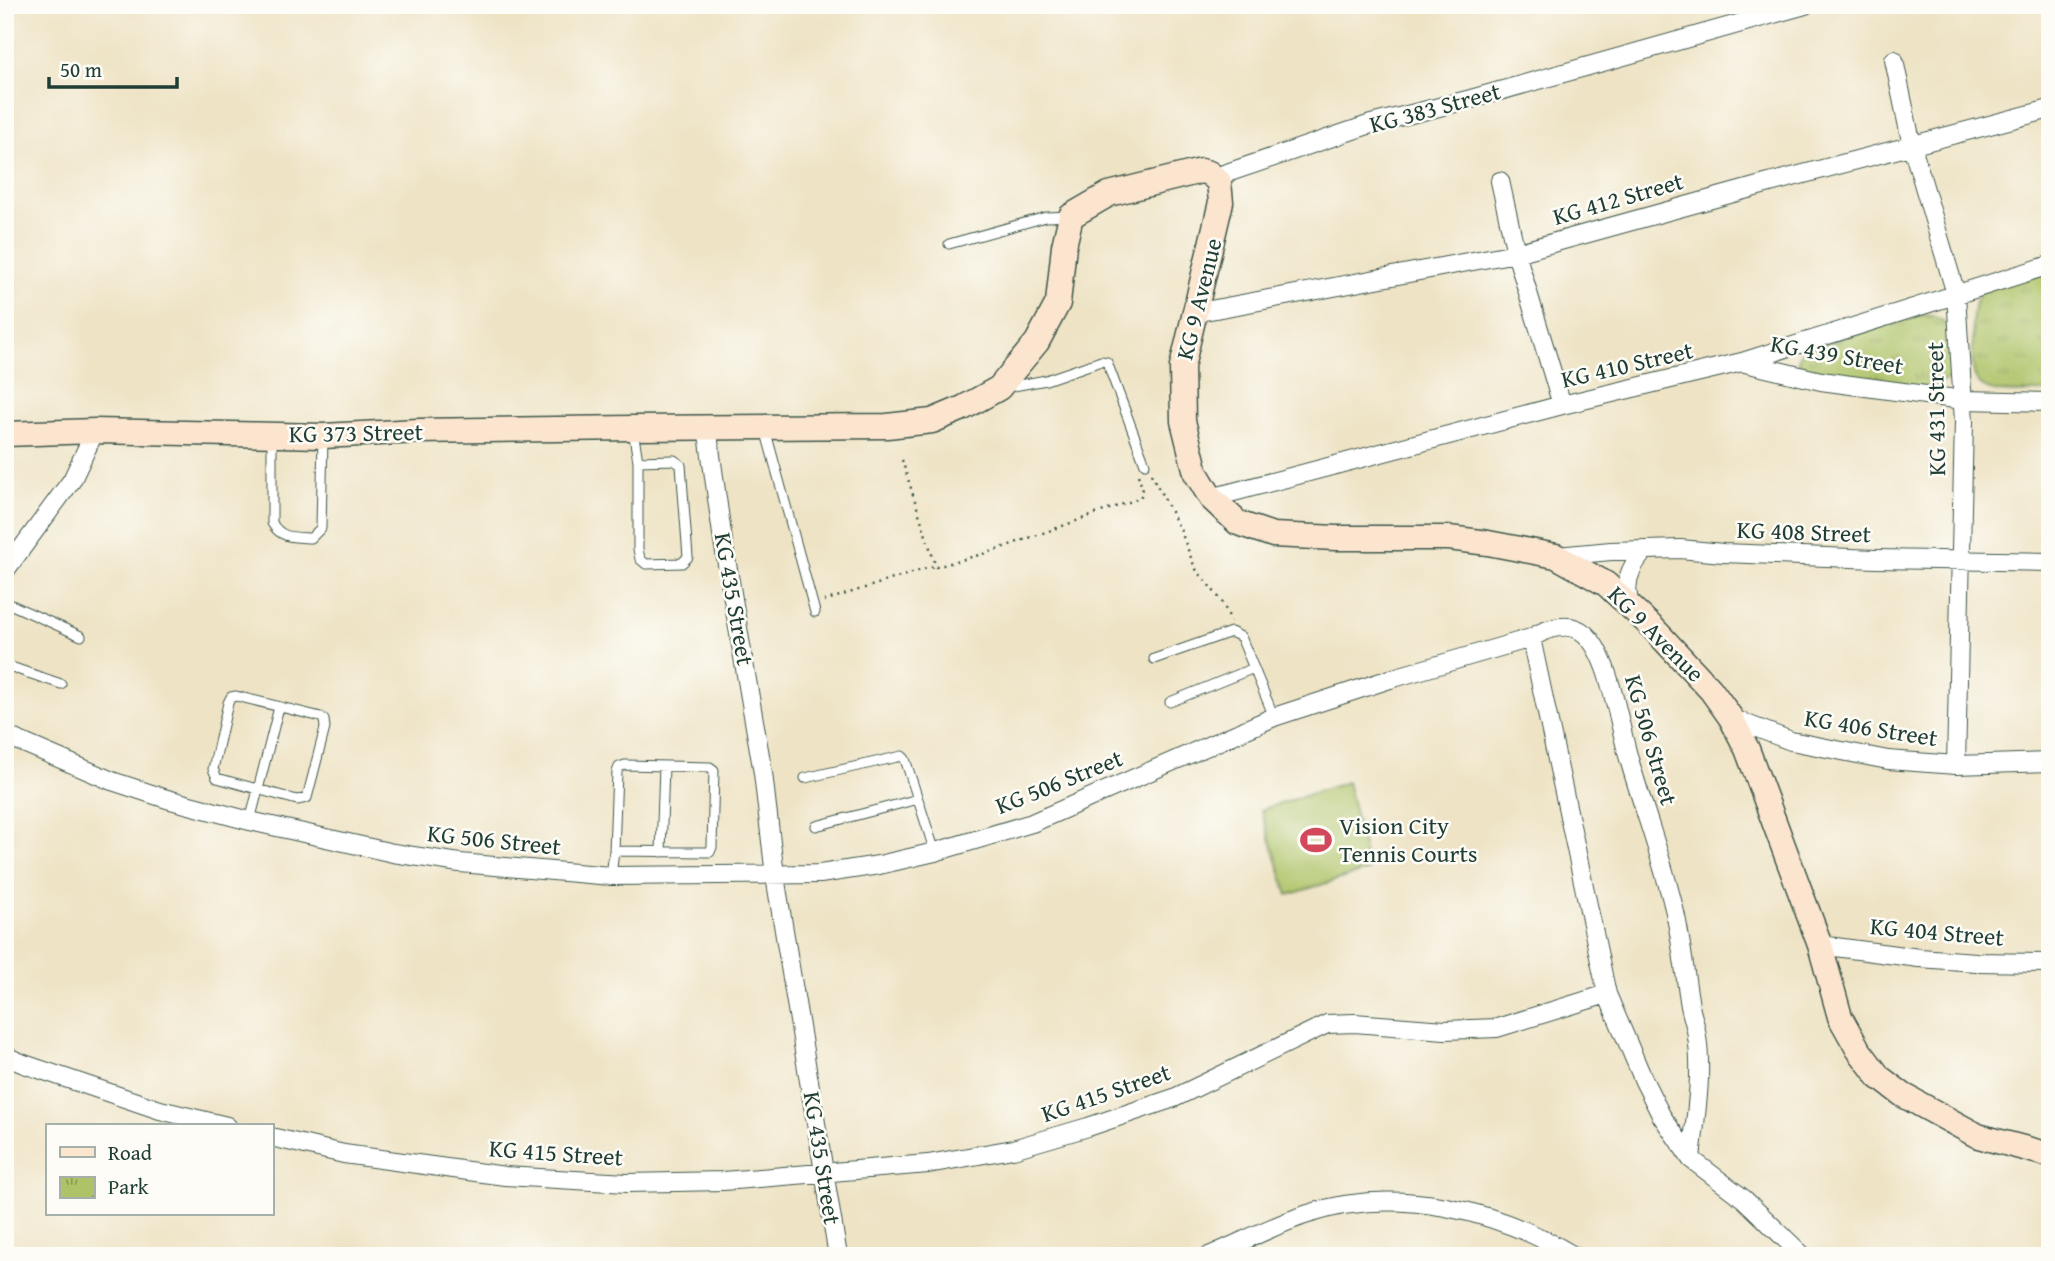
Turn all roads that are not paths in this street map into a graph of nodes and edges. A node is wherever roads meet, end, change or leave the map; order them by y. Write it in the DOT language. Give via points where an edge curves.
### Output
graph roads {
  1 [pos="1805,5"];
  2 [pos="1894,60"];
  3 [pos="2050,109"];
  4 [pos="1912,146"];
  5 [pos="1215,177"];
  6 [pos="1500,181"];
  7 [pos="1071,216"];
  8 [pos="949,244"];
  9 [pos="1516,253"];
  10 [pos="2050,265"];
  11 [pos="1956,294"];
  12 [pos="1194,313"];
  13 [pos="1742,362"];
  14 [pos="999,388"];
  15 [pos="1963,400"];
  16 [pos="2050,402"];
  17 [pos="1562,405"];
  18 [pos="707,427"];
  19 [pos="765,427"];
  20 [pos="633,428"];
  21 [pos="95,431"];
  22 [pos="5,434"];
  23 [pos="272,434"];
  24 [pos="323,436"];
  25 [pos="638,461"];
  26 [pos="1147,467"];
  27 [pos="1212,498"];
  28 [pos="1644,551"];
  29 [pos="1556,556"];
  30 [pos="1960,559"];
  31 [pos="2050,562"];
  32 [pos="5,571"];
  33 [pos="5,602"];
  34 [pos="1631,606"];
  35 [pos="814,608"];
  36 [pos="81,636"];
  37 [pos="1531,638"];
  38 [pos="1154,659"];
  39 [pos="5,664"];
  40 [pos="1254,668"];
  41 [pos="61,684"];
  42 [pos="1170,702"];
  43 [pos="279,707"];
  44 [pos="1274,717"];
  45 [pos="1731,718"];
  46 [pos="5,735"];
  47 [pos="2050,762"];
  48 [pos="1956,765"];
  49 [pos="664,766"];
  50 [pos="805,778"];
  51 [pos="257,789"];
  52 [pos="918,799"];
  53 [pos="250,821"];
  54 [pos="816,826"];
  55 [pos="614,851"];
  56 [pos="661,852"];
  57 [pos="935,852"];
  58 [pos="611,876"];
  59 [pos="775,876"];
  60 [pos="1820,945"];
  61 [pos="2050,963"];
  62 [pos="1607,994"];
  63 [pos="5,1056"];
  64 [pos="219,1124"];
  65 [pos="273,1137"];
  66 [pos="2050,1155"];
  67 [pos="1691,1159"];
  68 [pos="825,1173"];
  69 [pos="838,1256"];
  70 [pos="1209,1256"];
  71 [pos="1574,1256"];
  72 [pos="1803,1256"];
  1 -- 5 [label="street, KG 383 Street" via="1371,124"];
  2 -- 4 [label="street, KG 431 Street"];
  3 -- 4 [label="street, KG 412 Street"];
  4 -- 9 [label="street, KG 412 Street"];
  4 -- 11 [label="street, KG 431 Street"];
  5 -- 7 [label="main road, KG 383 Street" via="1201,171 1109,194"];
  5 -- 12 [label="main road, KG 9 Avenue" via="1221,202"];
  6 -- 9 [label="street"];
  7 -- 8 [label="lane" via="1046,217"];
  7 -- 14 [label="main road" via="1058,303 1037,342"];
  9 -- 12 [label="street, KG 412 Street"];
  9 -- 17 [label="street"];
  10 -- 11 [label="street, KG 410 Street"];
  11 -- 13 [label="street, KG 410 Street"];
  11 -- 15 [label="street, KG 431 Street"];
  12 -- 27 [label="main road, KG 9 Avenue" via="1182,367 1183,421 1196,473"];
  13 -- 15 [label="street, KG 439 Street" via="1821,382"];
  13 -- 17 [label="street, KG 410 Street"];
  14 -- 19 [label="main road" via="932,421"];
  14 -- 26 [label="lane" via="1107,362"];
  15 -- 16 [label="street, KG 439 Street"];
  15 -- 30 [label="street, KG 431 Street"];
  17 -- 27 [label="street, KG 410 Street"];
  18 -- 19 [label="main road"];
  18 -- 20 [label="main road, KG 373 Street"];
  18 -- 59 [label="street, KG 435 Street" via="763,773"];
  19 -- 35 [label="lane"];
  20 -- 24 [label="main road, KG 373 Street"];
  20 -- 25 [label="lane"];
  21 -- 22 [label="main road, KG 373 Street"];
  21 -- 23 [label="main road, KG 373 Street"];
  21 -- 32 [label="street" via="72,480"];
  23 -- 24 [label="main road, KG 373 Street"];
  23 -- 24 [label="lane" via="272,523 284,536 311,538 321,527"];
  25 -- 25 [label="lane" via="674,460 681,465 688,557 682,563 646,564 639,559"];
  27 -- 29 [label="main road, KG 9 Avenue" via="1238,523 1273,535 1449,538"];
  28 -- 29 [label="street, KG 408 Street"];
  28 -- 30 [label="street, KG 408 Street"];
  28 -- 34 [label="street" via="1633,564 1628,581 1626,596"];
  29 -- 34 [label="main road, KG 9 Avenue" via="1606,584"];
  30 -- 31 [label="street, KG 408 Street"];
  30 -- 48 [label="street, KG 431 Street"];
  33 -- 36 [label="lane"];
  34 -- 45 [label="main road, KG 9 Avenue" via="1712,690"];
  37 -- 44 [label="street, KG 506 Street"];
  37 -- 62 [label="street"];
  37 -- 67 [label="street, KG 506 Street" via="1556,627 1580,631 1603,662 1676,916 1698,1038"];
  38 -- 40 [label="lane" via="1231,632 1241,637"];
  39 -- 41 [label="lane"];
  40 -- 42 [label="lane"];
  40 -- 44 [label="lane"];
  43 -- 51 [label="lane"];
  43 -- 51 [label="lane" via="236,696 228,702 214,774"];
  43 -- 51 [label="lane" via="324,720 307,798 297,800"];
  44 -- 57 [label="street, KG 506 Street" via="1032,823"];
  45 -- 48 [label="street, KG 406 Street" via="1831,751"];
  45 -- 60 [label="main road, KG 9 Avenue" via="1747,749"];
  46 -- 53 [label="street, KG 506 Street" via="112,781"];
  47 -- 48 [label="street, KG 406 Street"];
  49 -- 55 [label="lane" via="625,765 617,772"];
  49 -- 56 [label="lane"];
  49 -- 56 [label="lane" via="714,770 712,847 704,853"];
  50 -- 52 [label="lane" via="902,756"];
  51 -- 53 [label="lane"];
  52 -- 54 [label="lane"];
  52 -- 57 [label="lane"];
  53 -- 58 [label="street, KG 506 Street" via="393,853"];
  55 -- 56 [label="lane"];
  55 -- 58 [label="lane"];
  57 -- 59 [label="street, KG 506 Street" via="820,874"];
  58 -- 59 [label="street, KG 506 Street"];
  59 -- 68 [label="street, KG 435 Street"];
  60 -- 61 [label="street, KG 404 Street" via="1919,958"];
  60 -- 66 [label="main road, KG 9 Avenue" via="1840,1017 1879,1077 1978,1136"];
  62 -- 67 [label="street" via="1661,1115"];
  62 -- 68 [label="street, KG 415 Street" via="1497,1028 1327,1024 1174,1098 1088,1128 1013,1149 928,1164"];
  63 -- 64 [label="street" via="160,1110"];
  65 -- 68 [label="street, KG 415 Street" via="344,1154 505,1176 626,1183"];
  67 -- 72 [label="street" via="1744,1199"];
  68 -- 69 [label="street, KG 435 Street"];
  70 -- 71 [label="street" via="1308,1214 1381,1201 1450,1207 1515,1227"];
}
